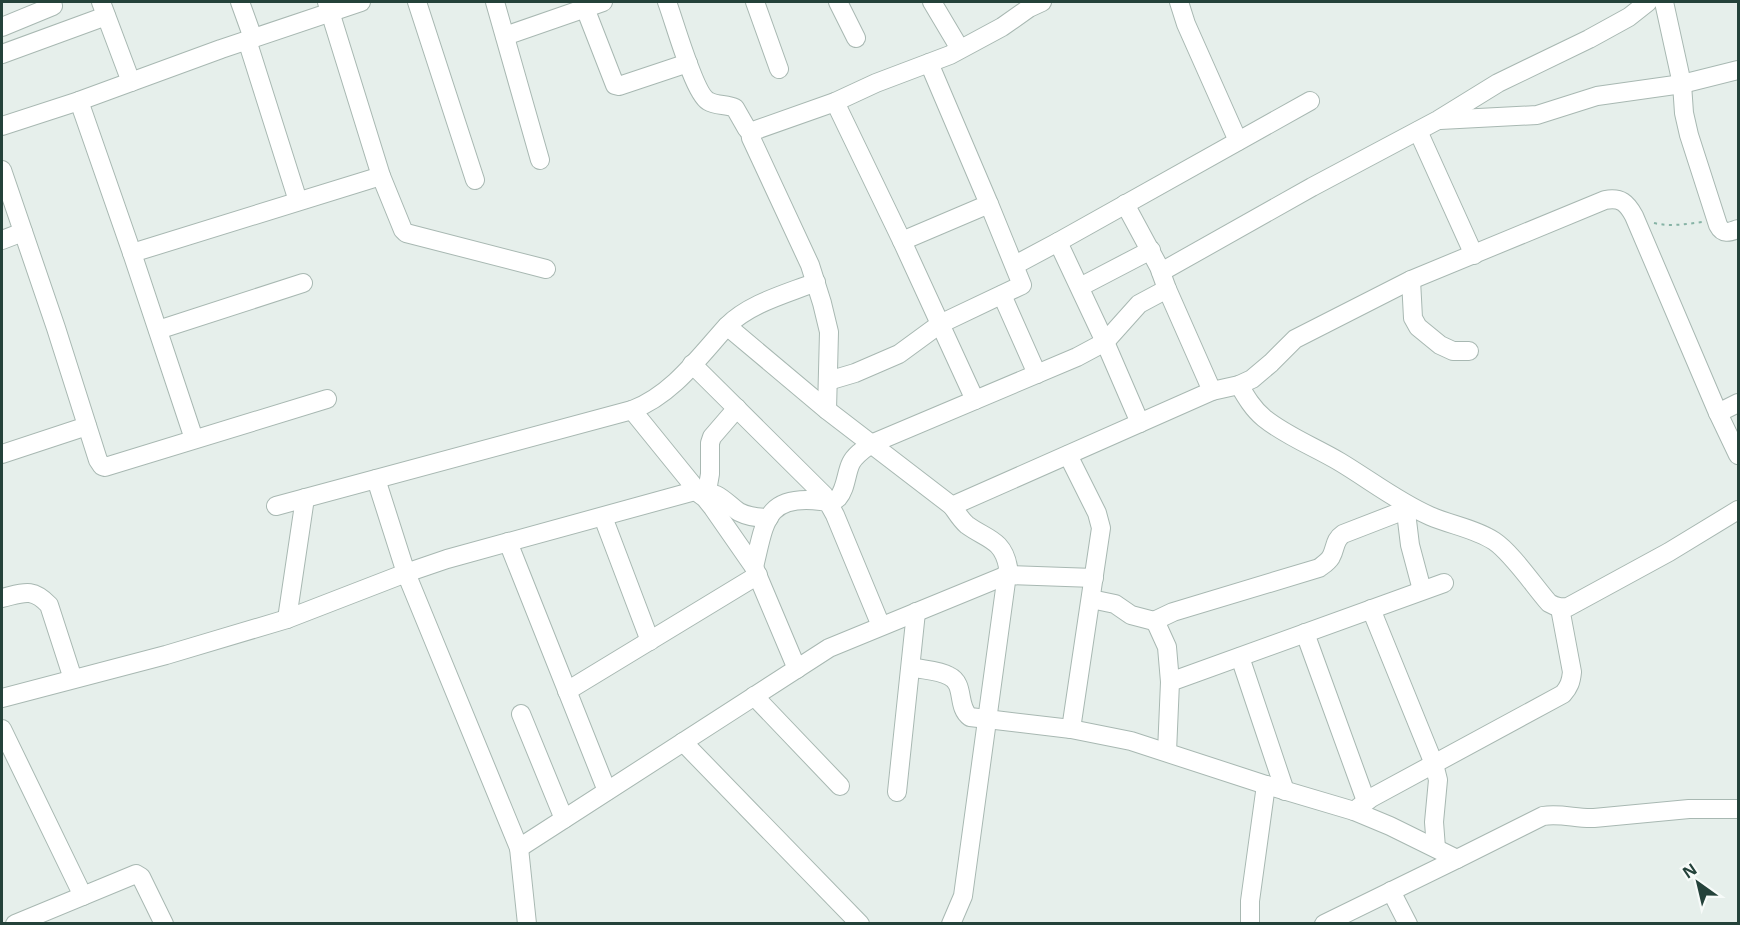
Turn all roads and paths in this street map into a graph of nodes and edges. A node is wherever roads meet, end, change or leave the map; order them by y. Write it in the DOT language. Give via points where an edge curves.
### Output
graph roads {
  1 [pos="240,2"];
  2 [pos="361,2"];
  3 [pos="417,2"];
  4 [pos="495,2"];
  5 [pos="603,2"];
  6 [pos="667,2"];
  7 [pos="755,2"];
  8 [pos="838,2"];
  9 [pos="932,2"];
  10 [pos="1179,2"];
  11 [pos="1648,2"];
  12 [pos="1664,2"];
  13 [pos="1032,4"];
  14 [pos="52,6"];
  15 [pos="329,6"];
  16 [pos="585,8"];
  17 [pos="104,9"];
  18 [pos="2,27"];
  19 [pos="505,36"];
  20 [pos="856,38"];
  21 [pos="250,39"];
  22 [pos="960,50"];
  23 [pos="2,54"];
  24 [pos="688,63"];
  25 [pos="929,63"];
  26 [pos="779,69"];
  27 [pos="1738,70"];
  28 [pos="131,82"];
  29 [pos="1682,84"];
  30 [pos="79,101"];
  31 [pos="1310,101"];
  32 [pos="836,102"];
  33 [pos="1438,120"];
  34 [pos="2,126"];
  35 [pos="750,131"];
  36 [pos="1418,131"];
  37 [pos="1238,141"];
  38 [pos="540,160"];
  39 [pos="2,170"];
  40 [pos="381,176"];
  41 [pos="475,180"];
  42 [pos="298,201"];
  43 [pos="989,204"];
  44 [pos="1125,204"];
  45 [pos="1634,216"];
  46 [pos="1716,219"];
  47 [pos="1738,229"];
  48 [pos="23,232"];
  49 [pos="2,240"];
  50 [pos="902,241"];
  51 [pos="1058,242"];
  52 [pos="1151,250"];
  53 [pos="132,253"];
  54 [pos="1474,255"];
  55 [pos="1015,265"];
  56 [pos="546,268"];
  57 [pos="1411,280"];
  58 [pos="1164,281"];
  59 [pos="816,282"];
  60 [pos="303,283"];
  61 [pos="1080,287"];
  62 [pos="1002,295"];
  63 [pos="940,324"];
  64 [pos="727,326"];
  65 [pos="158,330"];
  66 [pos="1105,342"];
  67 [pos="1468,351"];
  68 [pos="692,364"];
  69 [pos="1037,374"];
  70 [pos="828,381"];
  71 [pos="1239,385"];
  72 [pos="1212,391"];
  73 [pos="327,399"];
  74 [pos="975,400"];
  75 [pos="1738,403"];
  76 [pos="737,408"];
  77 [pos="632,410"];
  78 [pos="827,410"];
  79 [pos="1718,413"];
  80 [pos="1140,423"];
  81 [pos="87,426"];
  82 [pos="194,439"];
  83 [pos="871,444"];
  84 [pos="2,454"];
  85 [pos="1068,455"];
  86 [pos="1738,455"];
  87 [pos="376,479"];
  88 [pos="700,491"];
  89 [pos="305,498"];
  90 [pos="828,502"];
  91 [pos="276,506"];
  92 [pos="952,506"];
  93 [pos="1405,507"];
  94 [pos="1738,510"];
  95 [pos="603,517"];
  96 [pos="769,518"];
  97 [pos="508,543"];
  98 [pos="756,571"];
  99 [pos="406,573"];
  100 [pos="1007,575"];
  101 [pos="1094,578"];
  102 [pos="1444,583"];
  103 [pos="1422,590"];
  104 [pos="2,598"];
  105 [pos="1090,599"];
  106 [pos="1560,608"];
  107 [pos="1371,609"];
  108 [pos="916,612"];
  109 [pos="287,619"];
  110 [pos="1154,621"];
  111 [pos="881,626"];
  112 [pos="1305,633"];
  113 [pos="650,641"];
  114 [pos="1240,657"];
  115 [pos="911,667"];
  116 [pos="797,669"];
  117 [pos="73,679"];
  118 [pos="1170,682"];
  119 [pos="567,691"];
  120 [pos="754,696"];
  121 [pos="2,698"];
  122 [pos="521,714"];
  123 [pos="988,719"];
  124 [pos="2,729"];
  125 [pos="1071,729"];
  126 [pos="682,742"];
  127 [pos="1167,752"];
  128 [pos="1434,764"];
  129 [pos="1266,785"];
  130 [pos="840,786"];
  131 [pos="607,791"];
  132 [pos="1285,791"];
  133 [pos="897,792"];
  134 [pos="1360,806"];
  135 [pos="1738,808"];
  136 [pos="564,819"];
  137 [pos="519,848"];
  138 [pos="1436,848"];
  139 [pos="1457,858"];
  140 [pos="1391,891"];
  141 [pos="83,896"];
  142 [pos="44,918"];
  143 [pos="15,924"];
  144 [pos="164,924"];
  145 [pos="527,924"];
  146 [pos="860,924"];
  147 [pos="951,924"];
  148 [pos="1250,924"];
  149 [pos="1324,924"];
  150 [pos="1408,924"];
  1 -- 21 [label="street"];
  2 -- 15 [label="street"];
  3 -- 41 [label="street"];
  4 -- 19 [label="street"];
  5 -- 16 [label="street"];
  6 -- 24 [label="street"];
  7 -- 26 [label="street"];
  8 -- 20 [label="street"];
  9 -- 22 [label="street"];
  10 -- 37 [label="street"];
  11 -- 33 [label="street"];
  12 -- 29 [label="street"];
  13 -- 22 [label="street" via="1002,27"];
  14 -- 18 [label="street"];
  15 -- 21 [label="street"];
  15 -- 40 [label="street"];
  16 -- 19 [label="street"];
  16 -- 24 [label="street" via="615,85"];
  17 -- 23 [label="street"];
  17 -- 28 [label="street"];
  19 -- 38 [label="street"];
  21 -- 28 [label="street"];
  21 -- 42 [label="street"];
  22 -- 25 [label="street"];
  24 -- 35 [label="street" via="703,98 735,108"];
  25 -- 32 [label="street"];
  25 -- 43 [label="street"];
  27 -- 29 [label="street"];
  28 -- 30 [label="street"];
  29 -- 33 [label="street" via="1597,96 1537,115"];
  29 -- 46 [label="street" via="1689,135"];
  30 -- 34 [label="street"];
  30 -- 53 [label="street"];
  31 -- 37 [label="street"];
  32 -- 35 [label="street"];
  32 -- 50 [label="street"];
  33 -- 36 [label="street"];
  35 -- 59 [label="street"];
  36 -- 54 [label="street"];
  36 -- 58 [label="street" via="1312,187"];
  37 -- 44 [label="street"];
  39 -- 48 [label="street"];
  40 -- 42 [label="street"];
  40 -- 56 [label="street" via="406,233"];
  42 -- 53 [label="street"];
  43 -- 50 [label="street"];
  43 -- 55 [label="street"];
  44 -- 51 [label="street"];
  44 -- 52 [label="street"];
  45 -- 46 [label="path" via="1663,225"];
  45 -- 54 [label="street" via="1622,200 1605,200"];
  45 -- 79 [label="street"];
  46 -- 47 [label="street" via="1724,232"];
  48 -- 49 [label="street"];
  48 -- 81 [label="street"];
  50 -- 63 [label="street"];
  51 -- 55 [label="street"];
  51 -- 61 [label="street"];
  52 -- 58 [label="street"];
  52 -- 61 [label="street"];
  53 -- 65 [label="street"];
  54 -- 57 [label="street"];
  55 -- 62 [label="street" via="1022,285"];
  57 -- 67 [label="street" via="1413,318 1418,327 1440,345 1453,351"];
  57 -- 71 [label="street" via="1295,339 1260,373"];
  58 -- 66 [label="street"];
  58 -- 72 [label="street"];
  59 -- 64 [label="street" via="752,309"];
  59 -- 70 [label="street" via="829,332"];
  60 -- 65 [label="street"];
  61 -- 66 [label="street"];
  62 -- 63 [label="street"];
  62 -- 69 [label="street"];
  63 -- 70 [label="street" via="899,354"];
  63 -- 74 [label="street"];
  64 -- 68 [label="street"];
  64 -- 78 [label="street"];
  65 -- 82 [label="street"];
  66 -- 69 [label="street"];
  66 -- 80 [label="street"];
  68 -- 76 [label="street"];
  68 -- 77 [label="street" via="658,398"];
  69 -- 74 [label="street"];
  70 -- 78 [label="street"];
  71 -- 72 [label="street"];
  71 -- 93 [label="street" via="1264,418 1339,461"];
  72 -- 80 [label="street"];
  73 -- 82 [label="street"];
  74 -- 83 [label="street"];
  75 -- 79 [label="street"];
  76 -- 88 [label="street" via="712,436 710,474"];
  76 -- 90 [label="street"];
  77 -- 87 [label="street"];
  77 -- 88 [label="street"];
  78 -- 83 [label="street"];
  79 -- 86 [label="street"];
  80 -- 85 [label="street"];
  81 -- 82 [label="street" via="98,460 105,467"];
  81 -- 84 [label="street"];
  83 -- 90 [label="street" via="851,464 838,498"];
  83 -- 92 [label="street"];
  85 -- 92 [label="street"];
  85 -- 101 [label="street" via="1100,520"];
  87 -- 89 [label="street"];
  87 -- 99 [label="street"];
  88 -- 95 [label="street"];
  88 -- 96 [label="street" via="717,495 746,515"];
  88 -- 98 [label="street"];
  89 -- 91 [label="street"];
  89 -- 109 [label="street"];
  90 -- 96 [label="street" via="806,499 782,503"];
  90 -- 111 [label="street"];
  92 -- 100 [label="street" via="967,525 999,546 1006,559"];
  93 -- 103 [label="street"];
  93 -- 106 [label="street" via="1487,537 1506,552 1549,603"];
  93 -- 110 [label="street" via="1339,536 1331,557 1319,568"];
  94 -- 106 [label="street" via="1670,552"];
  95 -- 97 [label="street"];
  95 -- 113 [label="street"];
  96 -- 98 [label="street"];
  97 -- 99 [label="street"];
  97 -- 119 [label="street"];
  98 -- 113 [label="street"];
  98 -- 116 [label="street"];
  99 -- 109 [label="street"];
  99 -- 137 [label="street"];
  100 -- 101 [label="street"];
  100 -- 108 [label="street"];
  100 -- 123 [label="street"];
  101 -- 105 [label="street"];
  102 -- 103 [label="street"];
  103 -- 107 [label="street"];
  104 -- 117 [label="street" via="30,592 49,605"];
  105 -- 110 [label="street" via="1115,604 1131,615"];
  105 -- 125 [label="street"];
  106 -- 128 [label="street" via="1572,672 1568,689"];
  107 -- 112 [label="street"];
  107 -- 128 [label="street"];
  108 -- 111 [label="street"];
  108 -- 115 [label="street"];
  109 -- 117 [label="street"];
  110 -- 118 [label="street" via="1167,647"];
  111 -- 116 [label="street" via="829,648"];
  112 -- 114 [label="street"];
  112 -- 134 [label="street"];
  113 -- 119 [label="street"];
  114 -- 118 [label="street"];
  114 -- 132 [label="street"];
  115 -- 123 [label="street" via="950,676 958,686 966,715"];
  115 -- 133 [label="street"];
  116 -- 120 [label="street"];
  117 -- 121 [label="street"];
  118 -- 127 [label="street"];
  119 -- 131 [label="street"];
  120 -- 126 [label="street"];
  120 -- 130 [label="street"];
  122 -- 136 [label="street"];
  123 -- 125 [label="street"];
  123 -- 147 [label="street" via="963,896"];
  124 -- 141 [label="street"];
  125 -- 127 [label="street"];
  126 -- 131 [label="street"];
  126 -- 146 [label="street"];
  127 -- 129 [label="street"];
  128 -- 134 [label="street"];
  128 -- 138 [label="street" via="1438,780"];
  129 -- 132 [label="street"];
  129 -- 148 [label="street"];
  131 -- 136 [label="street"];
  132 -- 134 [label="street"];
  134 -- 138 [label="street"];
  135 -- 139 [label="street" via="1582,819 1555,814"];
  136 -- 137 [label="street"];
  137 -- 145 [label="street"];
  138 -- 139 [label="street"];
  139 -- 140 [label="street"];
  140 -- 149 [label="street"];
  140 -- 150 [label="street"];
  141 -- 142 [label="street"];
  141 -- 144 [label="street" via="138,875"];
  142 -- 143 [label="street"];
}
